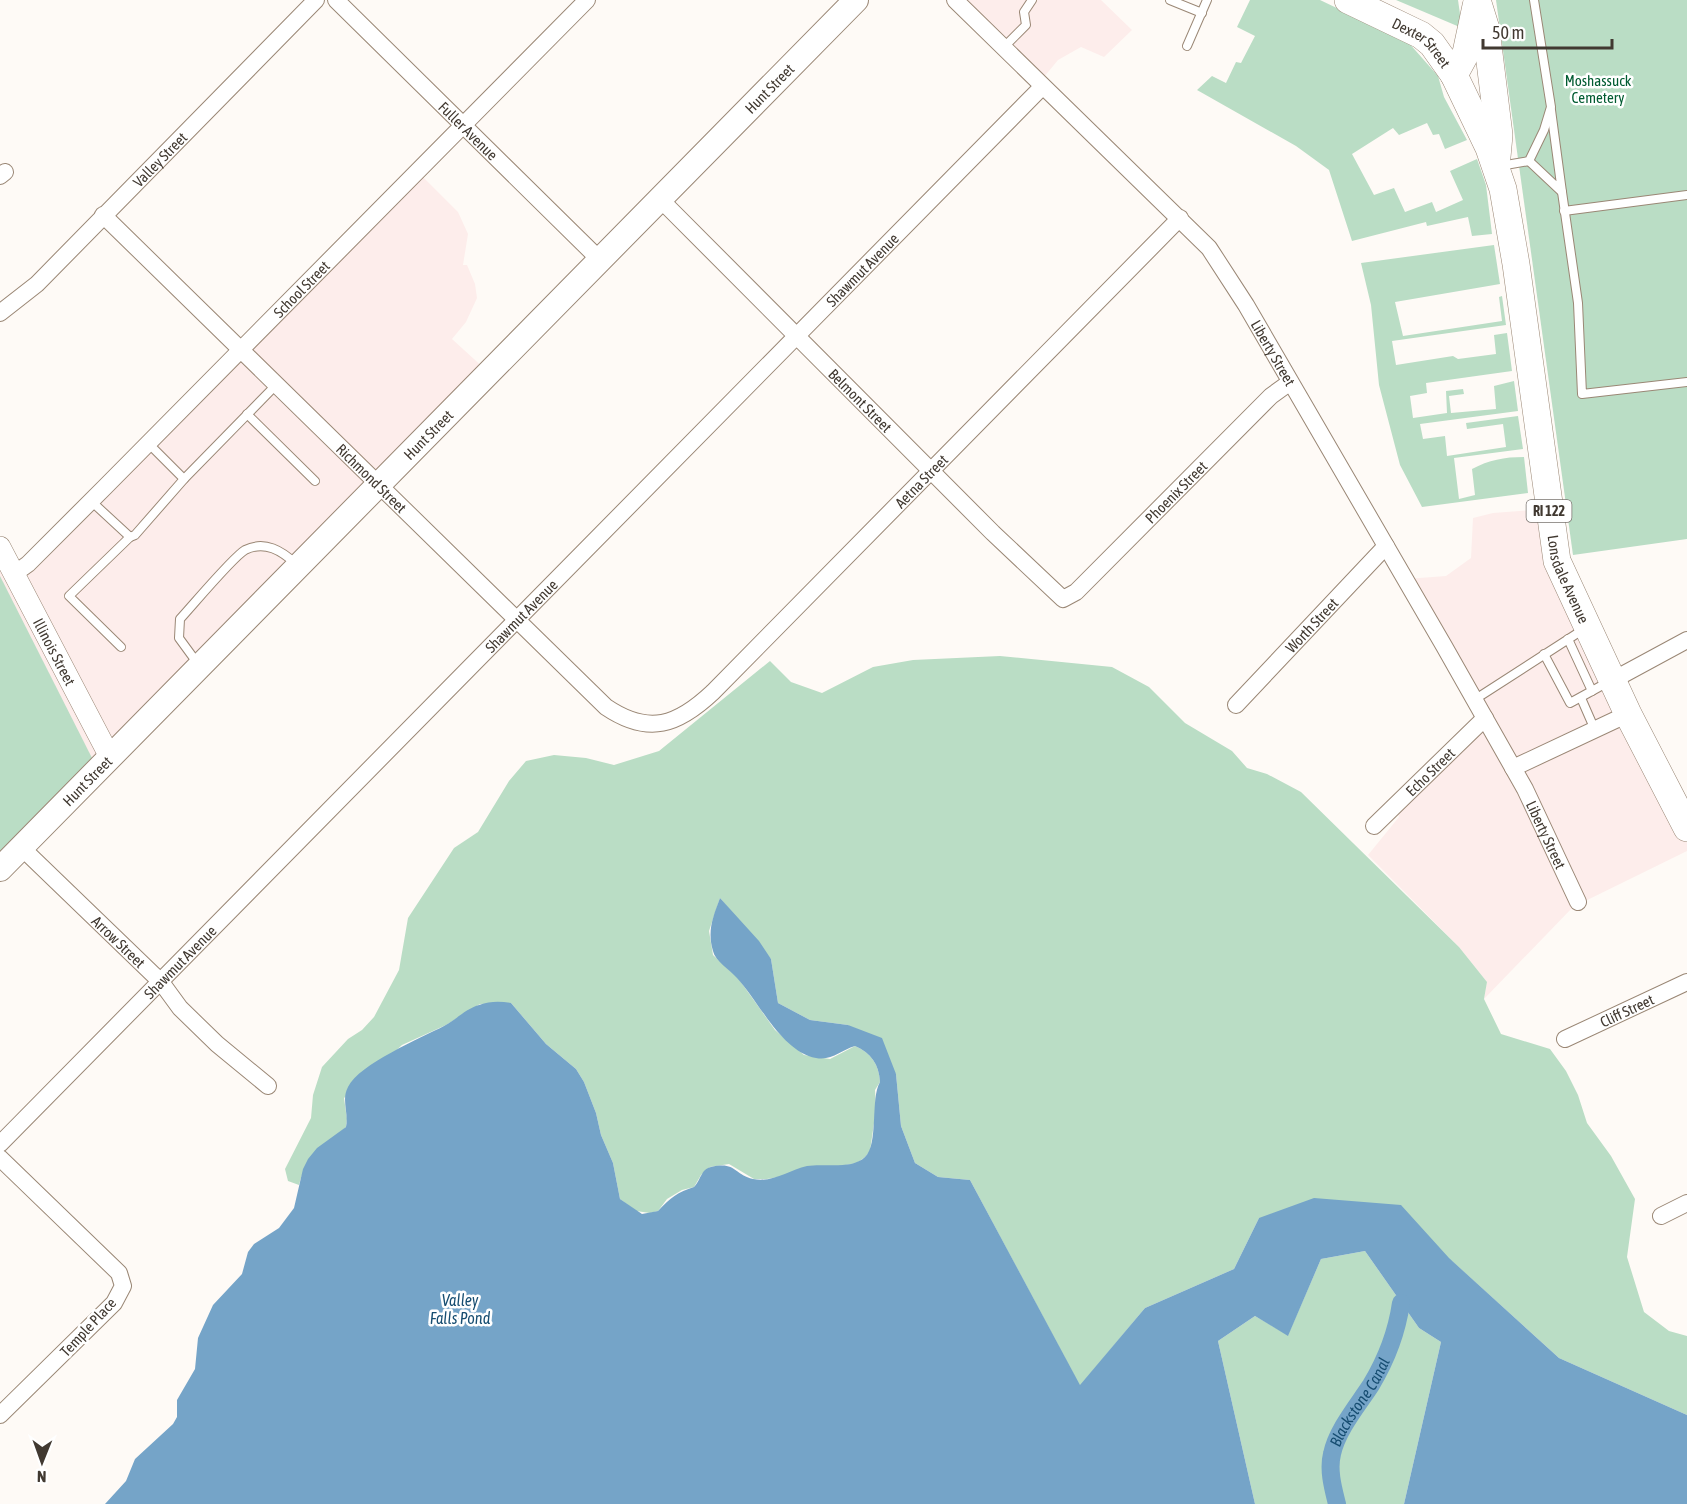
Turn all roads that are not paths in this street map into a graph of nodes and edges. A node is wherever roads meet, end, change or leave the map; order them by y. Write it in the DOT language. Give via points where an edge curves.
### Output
graph roads {
  1 [pos="316,0"];
  2 [pos="336,0"];
  3 [pos="586,0"];
  4 [pos="856,0"];
  5 [pos="955,0"];
  6 [pos="1032,0"];
  7 [pos="1170,0"];
  8 [pos="1207,0"];
  9 [pos="1348,0"];
  10 [pos="1546,0"];
  11 [pos="1477,1"];
  12 [pos="1534,1"];
  13 [pos="1202,13"];
  14 [pos="1187,46"];
  15 [pos="1003,48"];
  16 [pos="1454,75"];
  17 [pos="1042,87"];
  18 [pos="1551,107"];
  19 [pos="461,126"];
  20 [pos="1529,161"];
  21 [pos="1497,167"];
  22 [pos="1562,192"];
  23 [pos="1687,195"];
  24 [pos="660,199"];
  25 [pos="1564,211"];
  26 [pos="103,215"];
  27 [pos="1180,218"];
  28 [pos="601,261"];
  29 [pos="0,313"];
  30 [pos="796,335"];
  31 [pos="239,349"];
  32 [pos="1687,382"];
  33 [pos="1289,383"];
  34 [pos="276,385"];
  35 [pos="247,414"];
  36 [pos="148,443"];
  37 [pos="933,471"];
  38 [pos="184,479"];
  39 [pos="315,481"];
  40 [pos="379,485"];
  41 [pos="91,501"];
  42 [pos="130,537"];
  43 [pos="1386,546"];
  44 [pos="0,547"];
  45 [pos="299,566"];
  46 [pos="14,574"];
  47 [pos="1063,599"];
  48 [pos="516,620"];
  49 [pos="1577,633"];
  50 [pos="1687,640"];
  51 [pos="121,647"];
  52 [pos="1544,654"];
  53 [pos="200,667"];
  54 [pos="1602,685"];
  55 [pos="1581,698"];
  56 [pos="1474,700"];
  57 [pos="1236,705"];
  58 [pos="1628,714"];
  59 [pos="1485,718"];
  60 [pos="652,723"];
  61 [pos="1595,730"];
  62 [pos="110,757"];
  63 [pos="1513,768"];
  64 [pos="1374,826"];
  65 [pos="1687,828"];
  66 [pos="21,847"];
  67 [pos="0,869"];
  68 [pos="1578,902"];
  69 [pos="160,982"];
  70 [pos="1687,982"];
  71 [pos="1565,1039"];
  72 [pos="268,1086"];
  73 [pos="0,1144"];
  74 [pos="0,1158"];
  75 [pos="1687,1203"];
  76 [pos="1661,1216"];
  77 [pos="0,1415"];
  1 -- 26 [label="street, Valley Street"];
  2 -- 19 [label="street, Fuller Avenue"];
  3 -- 19 [label="street, School Street"];
  4 -- 24 [label="main road, Hunt Street"];
  5 -- 15 [label="street, Liberty Street"];
  6 -- 15 [label="lane" via="1024,12 1026,25"];
  7 -- 13 [label="lane"];
  8 -- 13 [label="lane"];
  9 -- 16 [label="main road, Dexter Street" via="1421,35"];
  10 -- 12 [label="lane"];
  11 -- 16 [label="main road, Lonsdale Avenue / RI 122" via="1466,53"];
  11 -- 21 [label="main road, Lonsdale Avenue / RI 122" via="1486,29 1499,135"];
  12 -- 18 [label="lane"];
  13 -- 14 [label="lane"];
  15 -- 17 [label="street, Liberty Street"];
  16 -- 21 [label="main road, Lonsdale Avenue / RI 122"];
  17 -- 27 [label="street, Liberty Street"];
  17 -- 30 [label="street, Shawmut Avenue"];
  18 -- 20 [label="lane"];
  18 -- 22 [label="lane"];
  19 -- 28 [label="street, Fuller Avenue"];
  19 -- 31 [label="street, School Street"];
  20 -- 21 [label="lane"];
  20 -- 22 [label="lane"];
  21 -- 49 [label="main road, Lonsdale Avenue / RI 122" via="1516,264 1553,545"];
  22 -- 25 [label="lane"];
  23 -- 25 [label="lane"];
  24 -- 28 [label="main road, Hunt Street"];
  24 -- 30 [label="street, Belmont Street"];
  25 -- 32 [label="lane" via="1578,303 1582,394"];
  26 -- 29 [label="street, Valley Street" via="37,284"];
  26 -- 31 [label="street, Richmond Street"];
  27 -- 33 [label="street, Liberty Street" via="1209,248"];
  27 -- 37 [label="street, Aetna Street"];
  28 -- 40 [label="main road, Hunt Street"];
  30 -- 37 [label="street, Belmont Street"];
  30 -- 48 [label="street, Shawmut Avenue"];
  31 -- 34 [label="street, Richmond Street"];
  31 -- 36 [label="street, School Street"];
  33 -- 43 [label="street, Liberty Street"];
  33 -- 47 [label="street, Phoenix Street" via="1270,396 1076,592"];
  34 -- 35 [label="lane"];
  34 -- 40 [label="street, Richmond Street"];
  35 -- 38 [label="lane"];
  35 -- 39 [label="lane"];
  36 -- 38 [label="lane"];
  36 -- 41 [label="street, School Street"];
  37 -- 47 [label="street, Belmont Street"];
  37 -- 60 [label="street, Aetna Street" via="692,712 678,720"];
  38 -- 42 [label="lane"];
  40 -- 45 [label="main road, Hunt Street"];
  40 -- 48 [label="street, Richmond Street"];
  41 -- 42 [label="lane"];
  41 -- 46 [label="street, School Street"];
  42 -- 51 [label="lane" via="69,596"];
  43 -- 56 [label="street, Liberty Street"];
  43 -- 57 [label="street, Worth Street"];
  44 -- 46 [label="street, Illinois Street"];
  45 -- 53 [label="main road, Hunt Street"];
  45 -- 53 [label="lane" via="282,550 265,546 245,550 180,619 179,638"];
  46 -- 62 [label="street, Illinois Street"];
  48 -- 60 [label="street, Richmond Street" via="606,707 621,717"];
  48 -- 69 [label="street, Shawmut Avenue"];
  49 -- 52 [label="lane"];
  49 -- 54 [label="main road, Lonsdale Avenue / RI 122"];
  50 -- 54 [label="street"];
  52 -- 55 [label="lane" via="1570,703"];
  52 -- 56 [label="lane"];
  53 -- 62 [label="main road, Hunt Street"];
  54 -- 55 [label="lane"];
  54 -- 58 [label="main road, Lonsdale Avenue / RI 122"];
  55 -- 61 [label="lane"];
  56 -- 59 [label="street, Liberty Street"];
  58 -- 61 [label="street"];
  58 -- 65 [label="main road, Lonsdale Avenue / RI 122"];
  59 -- 63 [label="street, Liberty Street"];
  59 -- 64 [label="street, Echo Street"];
  61 -- 63 [label="street"];
  62 -- 66 [label="main road, Hunt Street"];
  63 -- 68 [label="street, Liberty Street"];
  66 -- 67 [label="main road, Hunt Street"];
  66 -- 69 [label="street, Arrow Street"];
  69 -- 72 [label="street, Arrow Street" via="217,1044"];
  69 -- 73 [label="street, Shawmut Avenue"];
  70 -- 71 [label="street, Cliff Street"];
  74 -- 77 [label="street, Temple Place" via="119,1273 123,1286 114,1303"];
  75 -- 76 [label="street"];
}
